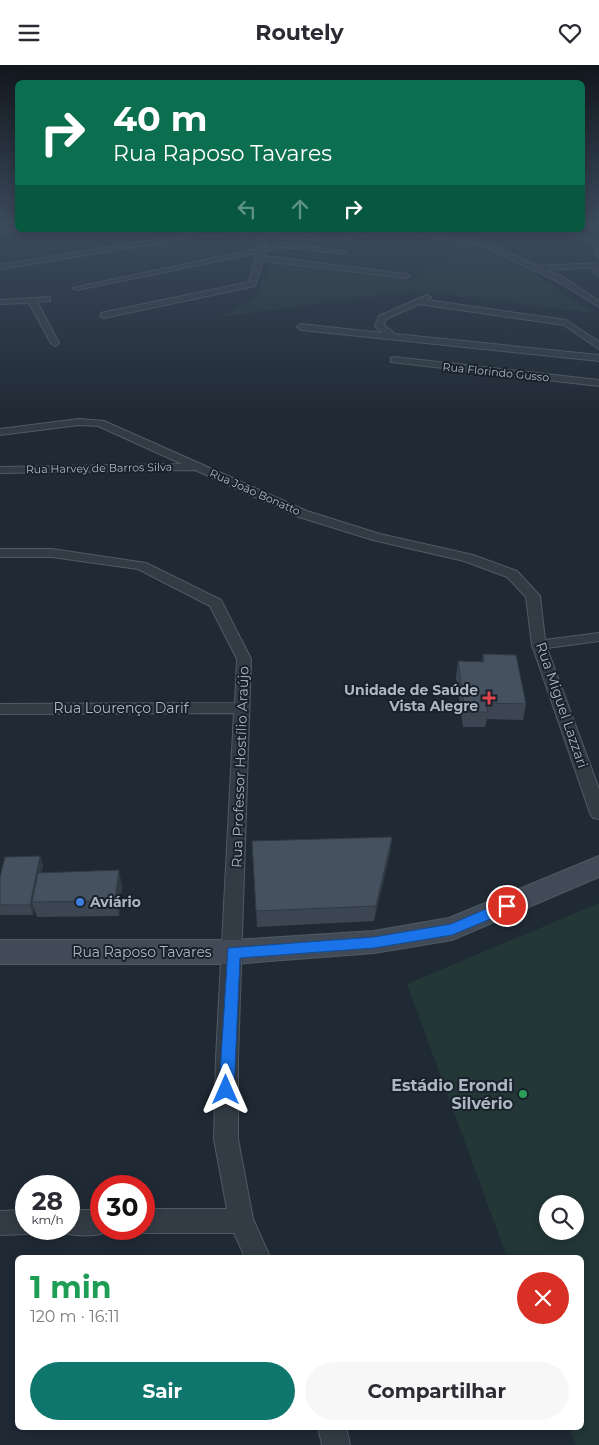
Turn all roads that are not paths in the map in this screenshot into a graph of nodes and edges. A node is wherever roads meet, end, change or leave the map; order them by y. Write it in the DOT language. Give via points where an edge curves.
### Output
graph roads {
  1 [pos="231,288"];
  2 [pos="574,288"];
  3 [pos="433,294"];
  4 [pos="47,299"];
  5 [pos="32,300"];
  6 [pos="418,301"];
  7 [pos="0,303"];
  8 [pos="599,305"];
  9 [pos="104,315"];
  10 [pos="302,327"];
  11 [pos="393,337"];
  12 [pos="55,343"];
  13 [pos="599,346"];
  14 [pos="599,358"];
  15 [pos="394,360"];
  16 [pos="599,383"];
  17 [pos="0,432"];
  18 [pos="197,467"];
  19 [pos="0,470"];
  20 [pos="0,553"];
  21 [pos="512,574"];
  22 [pos="599,637"];
  23 [pos="539,645"];
  24 [pos="241,708"];
  25 [pos="0,709"];
  26 [pos="599,813"];
  27 [pos="599,866"];
  28 [pos="0,951"];
  29 [pos="233,952"];
  30 [pos="155,1221"];
  31 [pos="241,1221"];
  32 [pos="15,1222"];
  33 [pos="0,1223"];
  34 [pos="257,1255"];
  35 [pos="333,1430"];
  36 [pos="336,1445"];
  1 -- 9 [label="street"];
  2 -- 8 [label="street"];
  3 -- 6 [label="street"];
  4 -- 5 [label="street"];
  5 -- 7 [label="street"];
  5 -- 12 [label="street"];
  6 -- 11 [label="street" via="379,322 382,330"];
  6 -- 13 [label="street" via="566,323"];
  10 -- 11 [label="street"];
  11 -- 14 [label="street"];
  15 -- 16 [label="street, Rua Florindo Gusso"];
  17 -- 18 [label="street, Rua João Bonatto" via="79,422 100,423"];
  18 -- 19 [label="street, Rua Harvey de Barros Silva"];
  18 -- 21 [label="street, Rua João Bonatto" via="303,514 378,537 468,558"];
  20 -- 24 [label="street, Rua Professor Hostílio Araújo" via="52,553 141,566 216,603 244,659"];
  21 -- 23 [label="street, Rua Miguel Lazzari" via="533,596"];
  22 -- 23 [label="street"];
  23 -- 26 [label="street, Rua Miguel Lazzari"];
  24 -- 25 [label="street, Rua Lourenço Darif"];
  24 -- 29 [label="street, Rua Professor Hostílio Araújo"];
  27 -- 29 [label="main road, Rua Raposo Tavares" via="452,929 374,943"];
  28 -- 29 [label="main road, Rua Raposo Tavares"];
  29 -- 31 [label="street, Rua Professor Hostílio Araújo" via="226,1139"];
  30 -- 31 [label="street"];
  31 -- 34 [label="street, Rua Professor Hostílio Araújo"];
  32 -- 33 [label="street"];
  35 -- 36 [label="street"];
}
